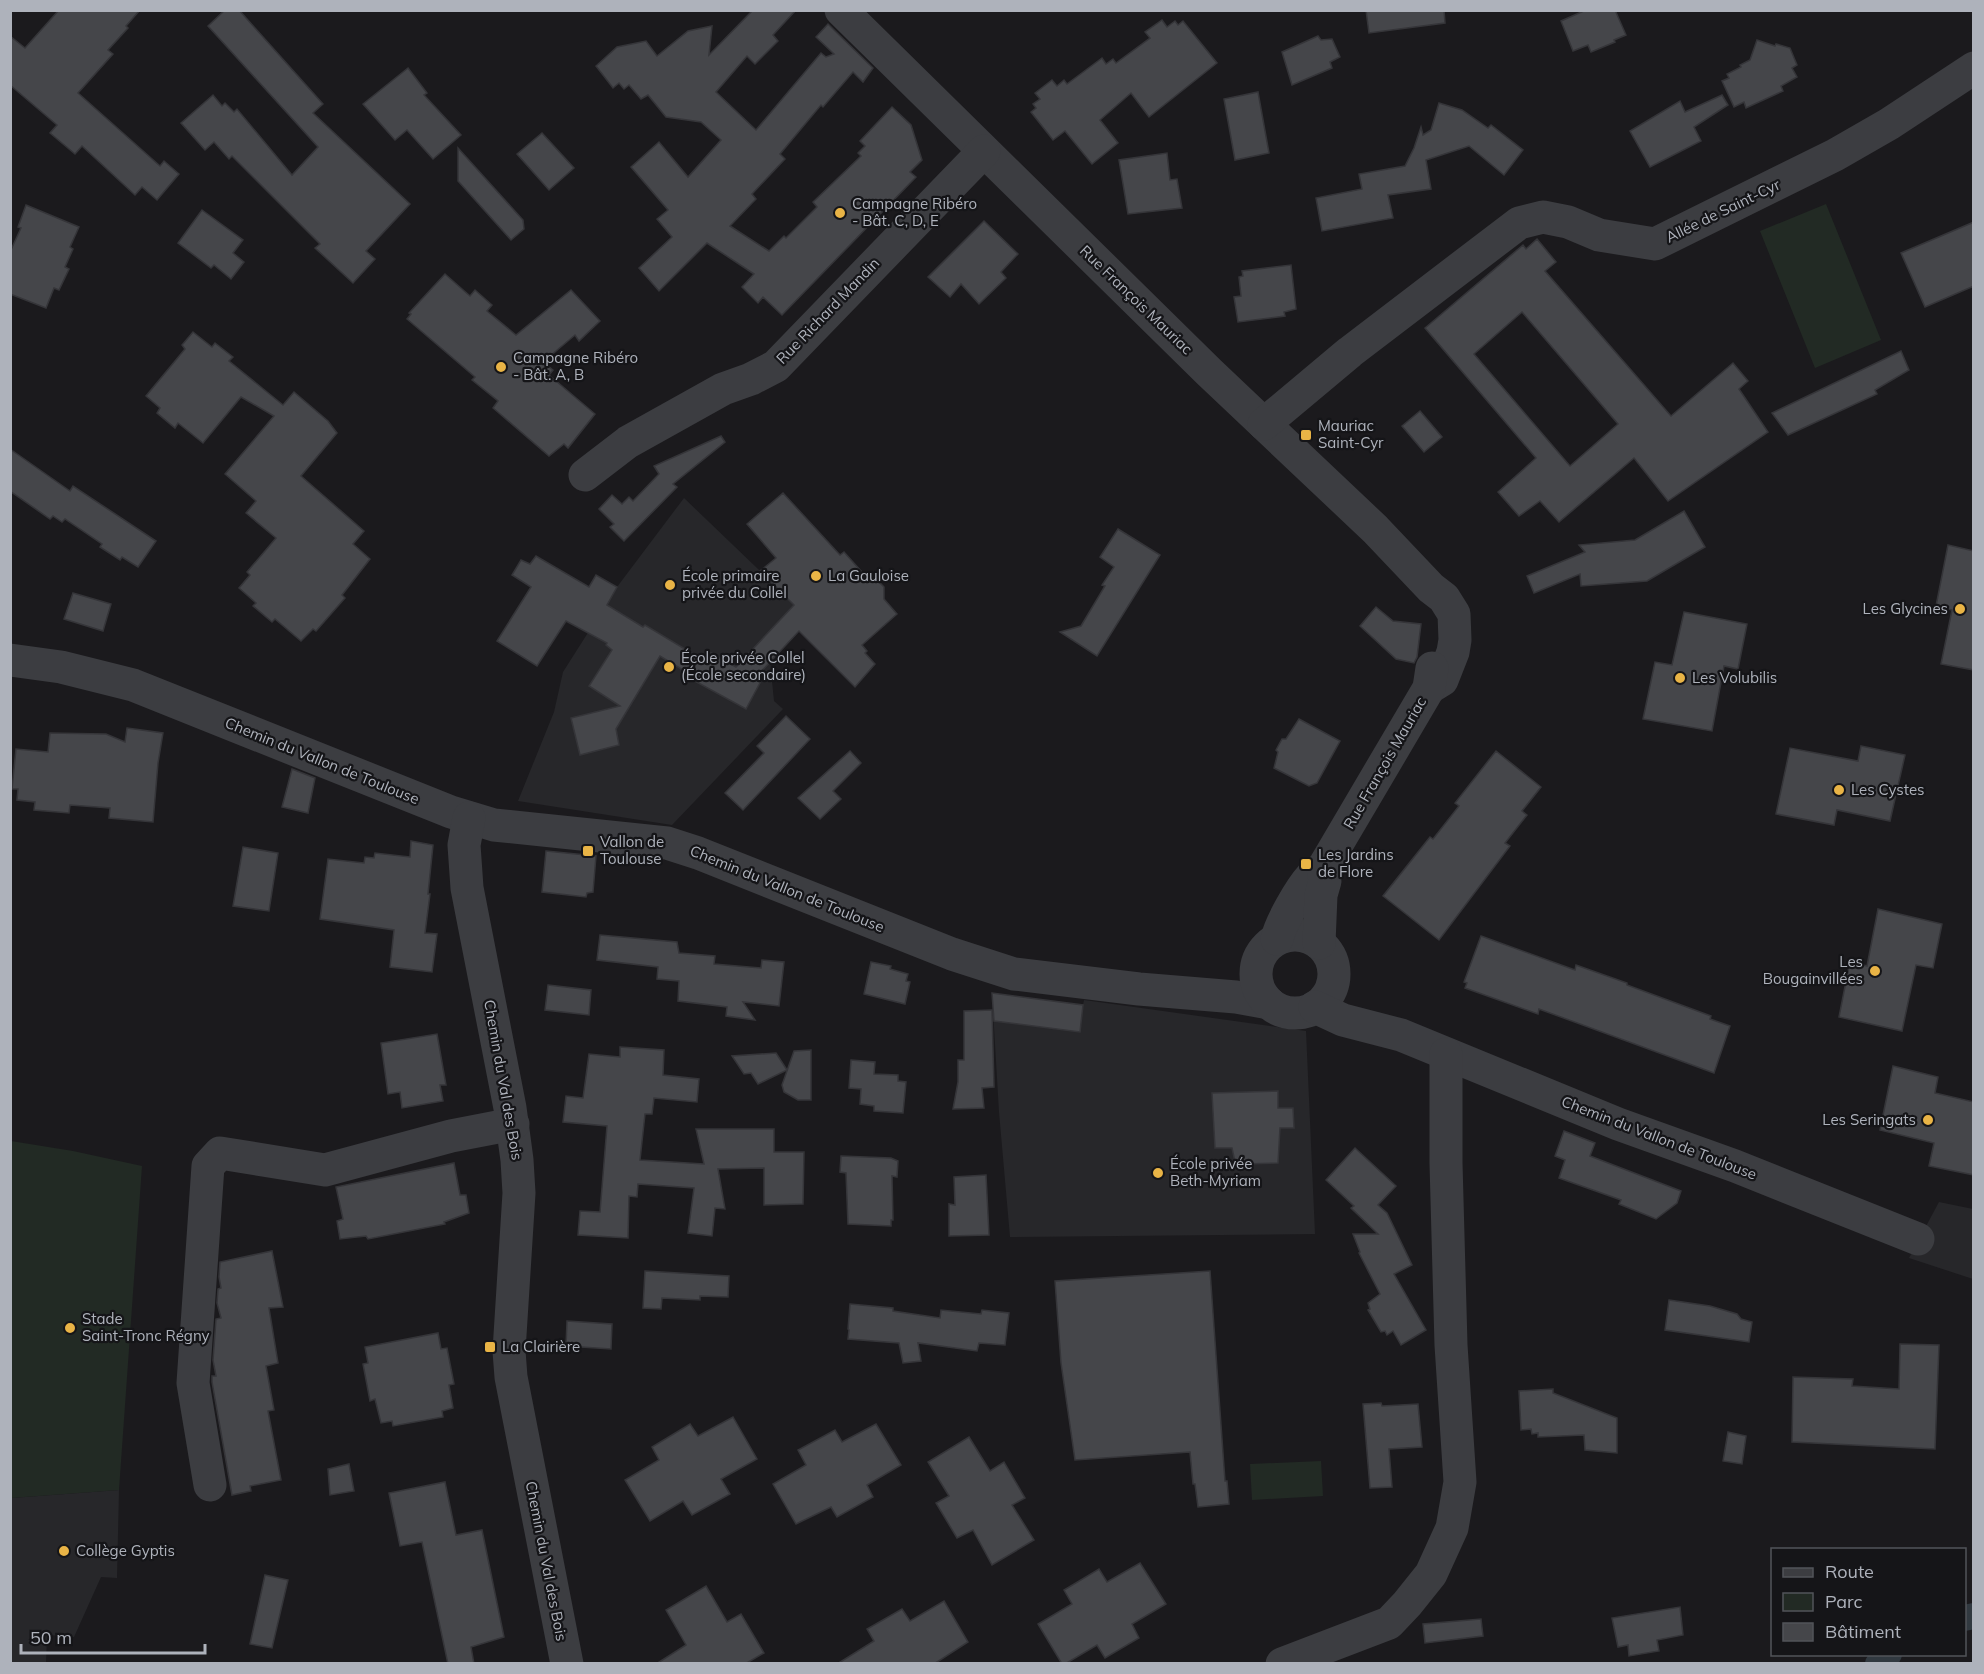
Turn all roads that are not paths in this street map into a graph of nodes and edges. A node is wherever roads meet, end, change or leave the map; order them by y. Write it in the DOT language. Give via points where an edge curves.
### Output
graph roads {
  1 [pos="841,10"];
  2 [pos="1974,68"];
  3 [pos="984,151"];
  4 [pos="1264,423"];
  5 [pos="585,475"];
  6 [pos="10,660"];
  7 [pos="469,818"];
  8 [pos="1323,868"];
  9 [pos="1319,943"];
  10 [pos="1267,950"];
  11 [pos="1334,976"];
  12 [pos="1189,993"];
  13 [pos="1269,1003"];
  14 [pos="1315,1008"];
  15 [pos="1401,1035"];
  16 [pos="1446,1054"];
  17 [pos="513,1124"];
  18 [pos="1918,1239"];
  19 [pos="210,1485"];
  20 [pos="567,1664"];
  21 [pos="1282,1664"];
  1 -- 3 [label="street, Rue François Mauriac"];
  2 -- 4 [label="street, Allée de Saint-Cyr" via="1835,155 1655,244 1599,235 1543,217 1520,223 1350,352"];
  3 -- 4 [label="street, Rue François Mauriac"];
  3 -- 5 [label="street, Rue Richard Mandin" via="776,366 723,389 637,437"];
  4 -- 8 [label="street, Rue François Mauriac" via="1375,529 1431,588 1435,603 1435,656 1429,688"];
  6 -- 7 [label="street, Chemin du Vallon de Toulouse" via="61,667 133,685"];
  7 -- 12 [label="street, Chemin du Vallon de Toulouse" via="522,829 667,843 952,954 1014,974"];
  7 -- 17 [label="street, Chemin du Val des Bois" via="464,845 467,888"];
  8 -- 9 [label="street, Rue François Mauriac"];
  8 -- 10 [label="street, Rue François Mauriac" via="1303,889"];
  9 -- 10 [label="street" via="1299,935 1287,936"];
  9 -- 11 [label="street" via="1328,952"];
  10 -- 12 [label="street"];
  10 -- 13 [label="street" via="1256,972 1257,983"];
  11 -- 14 [label="street" via="1327,997"];
  11 -- 15 [label="street, Chemin du Vallon de Toulouse"];
  12 -- 13 [label="street, Chemin du Vallon de Toulouse"];
  13 -- 14 [label="street" via="1292,1013"];
  14 -- 15 [label="street, Chemin du Vallon de Toulouse" via="1343,1020"];
  15 -- 16 [label="street, Chemin du Vallon de Toulouse"];
  16 -- 18 [label="street, Chemin du Vallon de Toulouse"];
  16 -- 21 [label="street" via="1451,1333 1460,1482 1452,1528 1431,1574 1389,1623"];
  17 -- 19 [label="street" via="451,1136 326,1170 220,1153 207,1166 193,1383"];
  17 -- 20 [label="street, Chemin du Val des Bois" via="519,1193 509,1351 511,1377"];
}
